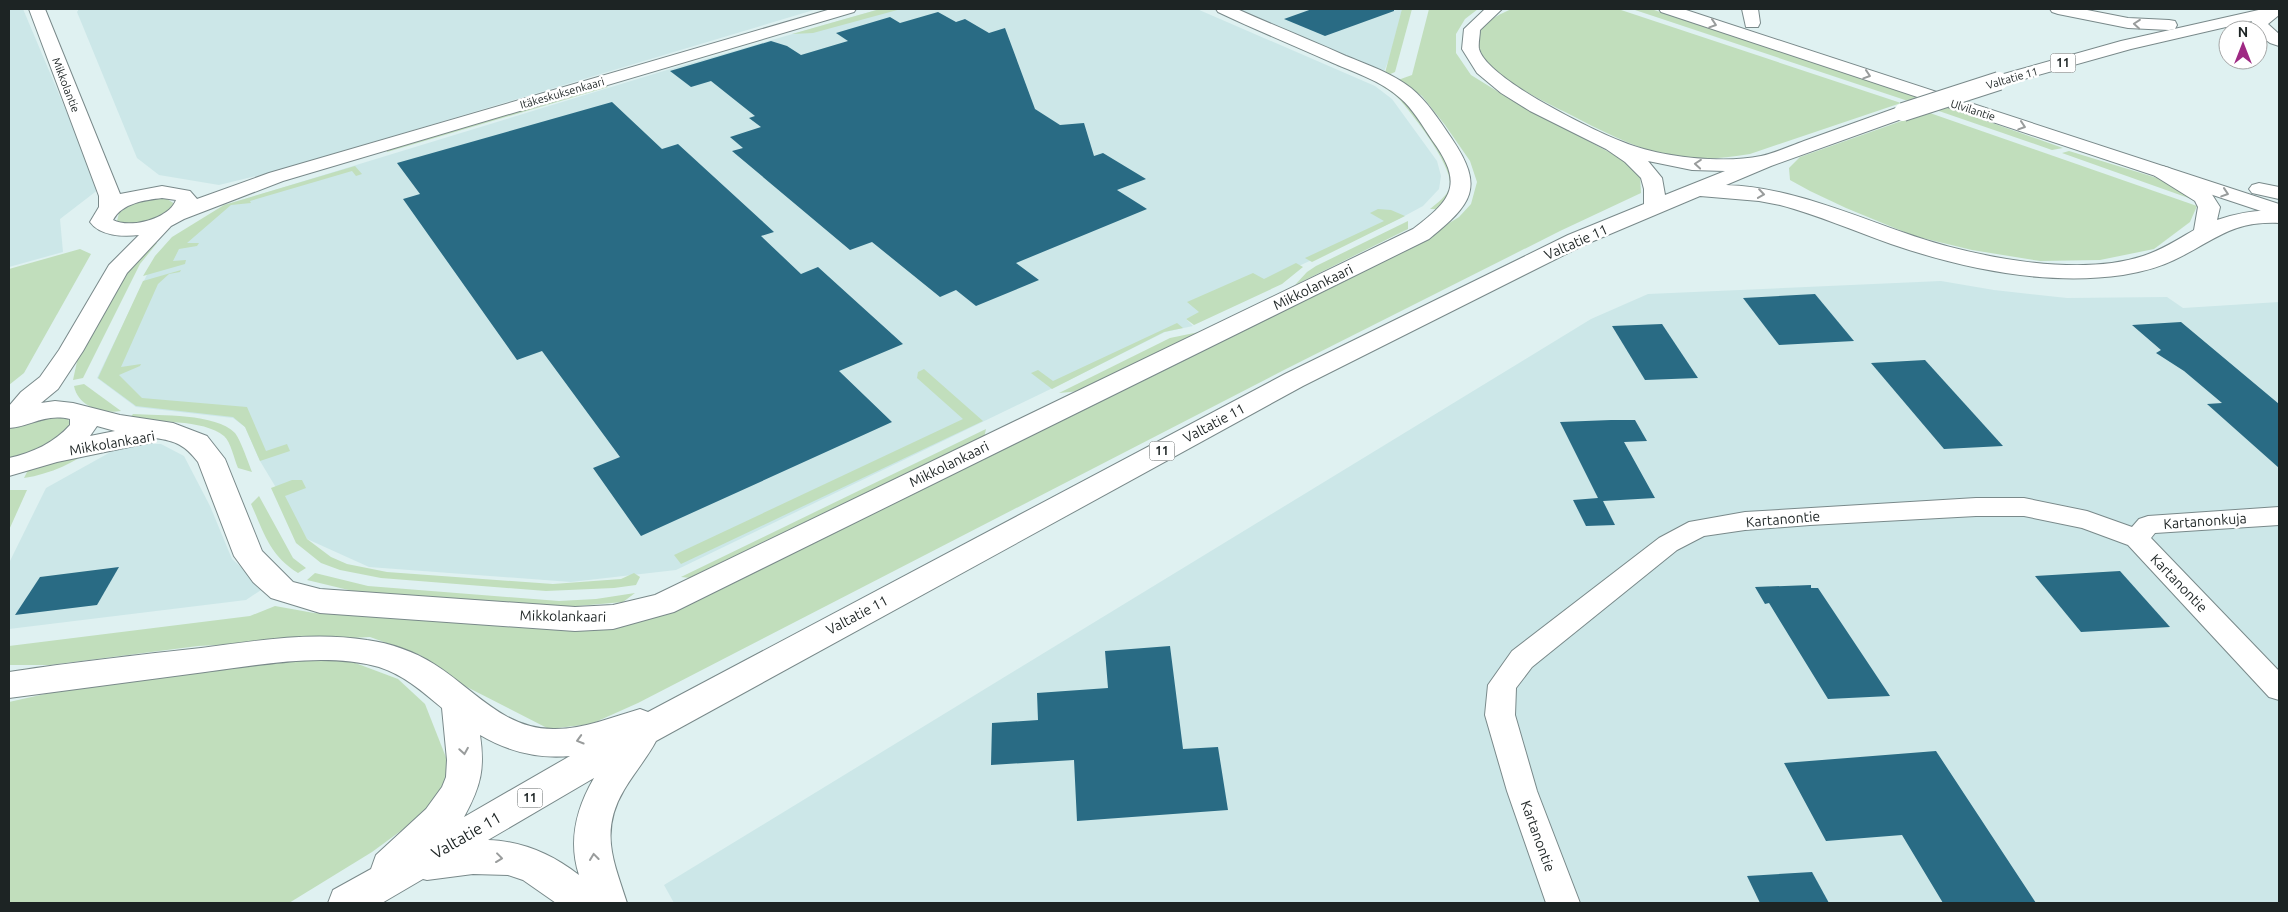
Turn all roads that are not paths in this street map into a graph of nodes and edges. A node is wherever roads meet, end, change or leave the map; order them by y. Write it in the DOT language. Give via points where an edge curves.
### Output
graph roads {
  1 [pos="37,9"];
  2 [pos="848,9"];
  3 [pos="1224,9"];
  4 [pos="1494,9"];
  5 [pos="1667,9"];
  6 [pos="1709,9"];
  7 [pos="2062,10"];
  8 [pos="2275,11"];
  9 [pos="1751,16"];
  10 [pos="2234,20"];
  11 [pos="2218,23"];
  12 [pos="2218,24"];
  13 [pos="2167,36"];
  14 [pos="2218,39"];
  15 [pos="2279,41"];
  16 [pos="2127,45"];
  17 [pos="1614,145"];
  18 [pos="96,162"];
  19 [pos="1776,168"];
  20 [pos="2162,172"];
  21 [pos="276,177"];
  22 [pos="1695,191"];
  23 [pos="179,194"];
  24 [pos="2279,194"];
  25 [pos="1655,207"];
  26 [pos="2279,211"];
  27 [pos="1831,212"];
  28 [pos="2279,217"];
  29 [pos="170,218"];
  30 [pos="112,219"];
  31 [pos="2204,234"];
  32 [pos="117,270"];
  33 [pos="71,351"];
  34 [pos="75,412"];
  35 [pos="10,420"];
  36 [pos="173,432"];
  37 [pos="51,454"];
  38 [pos="14,471"];
  39 [pos="2279,516"];
  40 [pos="2136,539"];
  41 [pos="9,685"];
  42 [pos="2279,689"];
  43 [pos="458,703"];
  44 [pos="677,712"];
  45 [pos="645,731"];
  46 [pos="416,864"];
  47 [pos="351,901"];
  48 [pos="584,903"];
  49 [pos="608,903"];
  50 [pos="1563,903"];
  1 -- 18 [label="main road, Mikkolantie"];
  2 -- 21 [label="main road, Itäkeskuksenkaari"];
  3 -- 36 [label="main road, Mikkolankaari" via="1383,79 1411,98 1457,159 1463,182 1457,202 1445,216 1422,234 662,604 613,617 575,619 320,601 282,590 249,556 211,458 196,442"];
  4 -- 17 [label="main road" via="1469,32 1470,47 1480,66 1500,85"];
  5 -- 20 [label="main road, Ulvilantie, one-way"];
  6 -- 9 [label="main road, Ulvilantie"];
  11 -- 7 [label="main road, one-way" via="2148,25"];
  7 -- 16 [label="main road" via="2112,30"];
  8 -- 10 [label="main road, Valtatie 11 / 11"];
  8 -- 15 [label="main road" via="2259,23 2265,33"];
  9 -- 24 [label="main road, Ulvilantie"];
  12 -- 13 [label="main road, Valtatie 11 / 11"];
  13 -- 14 [label="main road"];
  13 -- 16 [label="main road, Valtatie 11 / 11"];
  16 -- 19 [label="main road, Valtatie 11 / 11, bridge" via="1903,112"];
  19 -- 17 [label="main road, one-way" via="1692,164"];
  17 -- 25 [label="main road" via="1649,174 1654,184"];
  18 -- 23 [label="main road" via="135,185"];
  18 -- 30 [label="main road, Mikkolantie" via="110,196"];
  19 -- 22 [label="main road, Valtatie 11 / 11"];
  19 -- 27 [label="main road"];
  20 -- 26 [label="main road, Ulvilantie, one-way"];
  20 -- 31 [label="main road" via="2204,198 2209,208"];
  21 -- 23 [label="main road, Itäkeskuksenkaari"];
  21 -- 29 [label="main road, Itäkeskuksenkaari"];
  22 -- 25 [label="main road, Valtatie 11 / 11"];
  22 -- 27 [label="main road, one-way" via="1767,194"];
  23 -- 29 [label="main road" via="187,199 187,204"];
  23 -- 30 [label="main road, Itäkeskuksenkaari" via="141,196"];
  25 -- 44 [label="main road, Valtatie 11 / 11" via="1576,240 1294,380"];
  27 -- 31 [label="main road" via="1958,256 2062,271 2102,271 2139,265 2169,254"];
  28 -- 31 [label="main road" via="2242,219"];
  29 -- 30 [label="main road, Itäkeskuksenkaari" via="138,228"];
  29 -- 32 [label="main road"];
  30 -- 32 [label="main road, Mikkolantie"];
  32 -- 33 [label="main road"];
  33 -- 34 [label="main road" via="61,394"];
  33 -- 35 [label="main road" via="49,382"];
  34 -- 35 [label="main road, Mikkolankaari" via="52,409"];
  34 -- 36 [label="main road, Mikkolankaari" via="120,424"];
  34 -- 37 [label="main road" via="84,426 73,440"];
  36 -- 37 [label="main road, Mikkolankaari" via="107,440"];
  37 -- 38 [label="main road"];
  39 -- 40 [label="street, Kartanonkuja" via="2148,525"];
  40 -- 42 [label="street, Kartanontie"];
  40 -- 50 [label="street, Kartanontie" via="2087,520 2024,507 1976,507 1745,521 1698,528 1668,544 1522,659 1502,685 1500,715 1522,790"];
  41 -- 43 [label="main road" via="228,657 337,649 366,652 406,665 423,674"];
  44 -- 43 [label="main road, one-way" via="571,742 556,743 535,742 515,736 490,725"];
  43 -- 47 [label="main road, one-way" via="466,760 458,793 447,812"];
  44 -- 45 [label="main road, 11"];
  45 -- 46 [label="main road, Valtatie 11 / 11"];
  49 -- 45 [label="main road, one-way" via="593,859 593,820 607,783"];
  46 -- 47 [label="main road, 11"];
  46 -- 48 [label="main road, one-way" via="482,856 520,861 547,874"];
}
